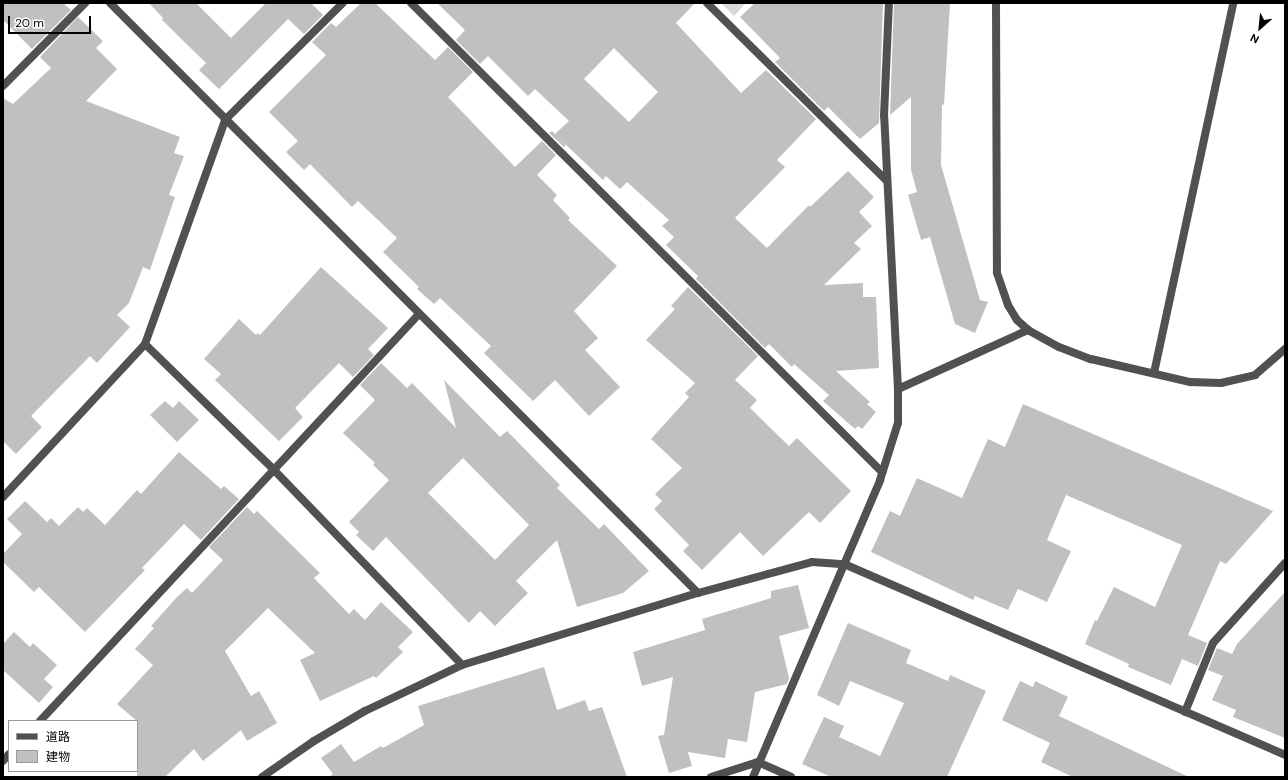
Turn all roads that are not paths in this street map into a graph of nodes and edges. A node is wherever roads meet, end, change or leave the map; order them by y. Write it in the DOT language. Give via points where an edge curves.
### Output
graph roads {
  1 [pos="84,3"];
  2 [pos="110,3"];
  3 [pos="343,3"];
  4 [pos="411,3"];
  5 [pos="707,3"];
  6 [pos="889,3"];
  7 [pos="996,3"];
  8 [pos="1233,3"];
  9 [pos="3,86"];
  10 [pos="226,120"];
  11 [pos="886,180"];
  12 [pos="419,314"];
  13 [pos="1028,330"];
  14 [pos="146,344"];
  15 [pos="1285,349"];
  16 [pos="1154,373"];
  17 [pos="898,389"];
  18 [pos="274,470"];
  19 [pos="882,472"];
  20 [pos="3,497"];
  21 [pos="1285,563"];
  22 [pos="844,564"];
  23 [pos="698,593"];
  24 [pos="462,665"];
  25 [pos="1185,712"];
  26 [pos="41,720"];
  27 [pos="1285,755"];
  28 [pos="758,762"];
  29 [pos="262,777"];
  30 [pos="711,777"];
  31 [pos="753,777"];
  32 [pos="791,777"];
  1 -- 9 [label="street"];
  2 -- 10 [label="street"];
  3 -- 10 [label="street"];
  4 -- 19 [label="street"];
  5 -- 11 [label="street"];
  6 -- 11 [label="street" via="884,116"];
  7 -- 13 [label="street" via="997,274 1008,305 1017,320"];
  8 -- 16 [label="street"];
  10 -- 12 [label="street"];
  10 -- 14 [label="street"];
  11 -- 17 [label="street"];
  12 -- 18 [label="street"];
  12 -- 23 [label="street"];
  13 -- 16 [label="street" via="1060,347 1092,359"];
  13 -- 17 [label="street"];
  14 -- 18 [label="street"];
  14 -- 20 [label="street"];
  15 -- 16 [label="street" via="1255,375 1221,383 1190,382"];
  17 -- 19 [label="street" via="898,423"];
  18 -- 24 [label="street"];
  18 -- 26 [label="street"];
  19 -- 22 [label="street"];
  21 -- 25 [label="street" via="1213,643"];
  22 -- 23 [label="street" via="812,562"];
  22 -- 25 [label="street"];
  22 -- 28 [label="street"];
  23 -- 24 [label="street"];
  24 -- 29 [label="street" via="365,711 314,741"];
  25 -- 27 [label="street"];
  28 -- 30 [label="street"];
  28 -- 31 [label="street"];
  28 -- 32 [label="street"];
}
